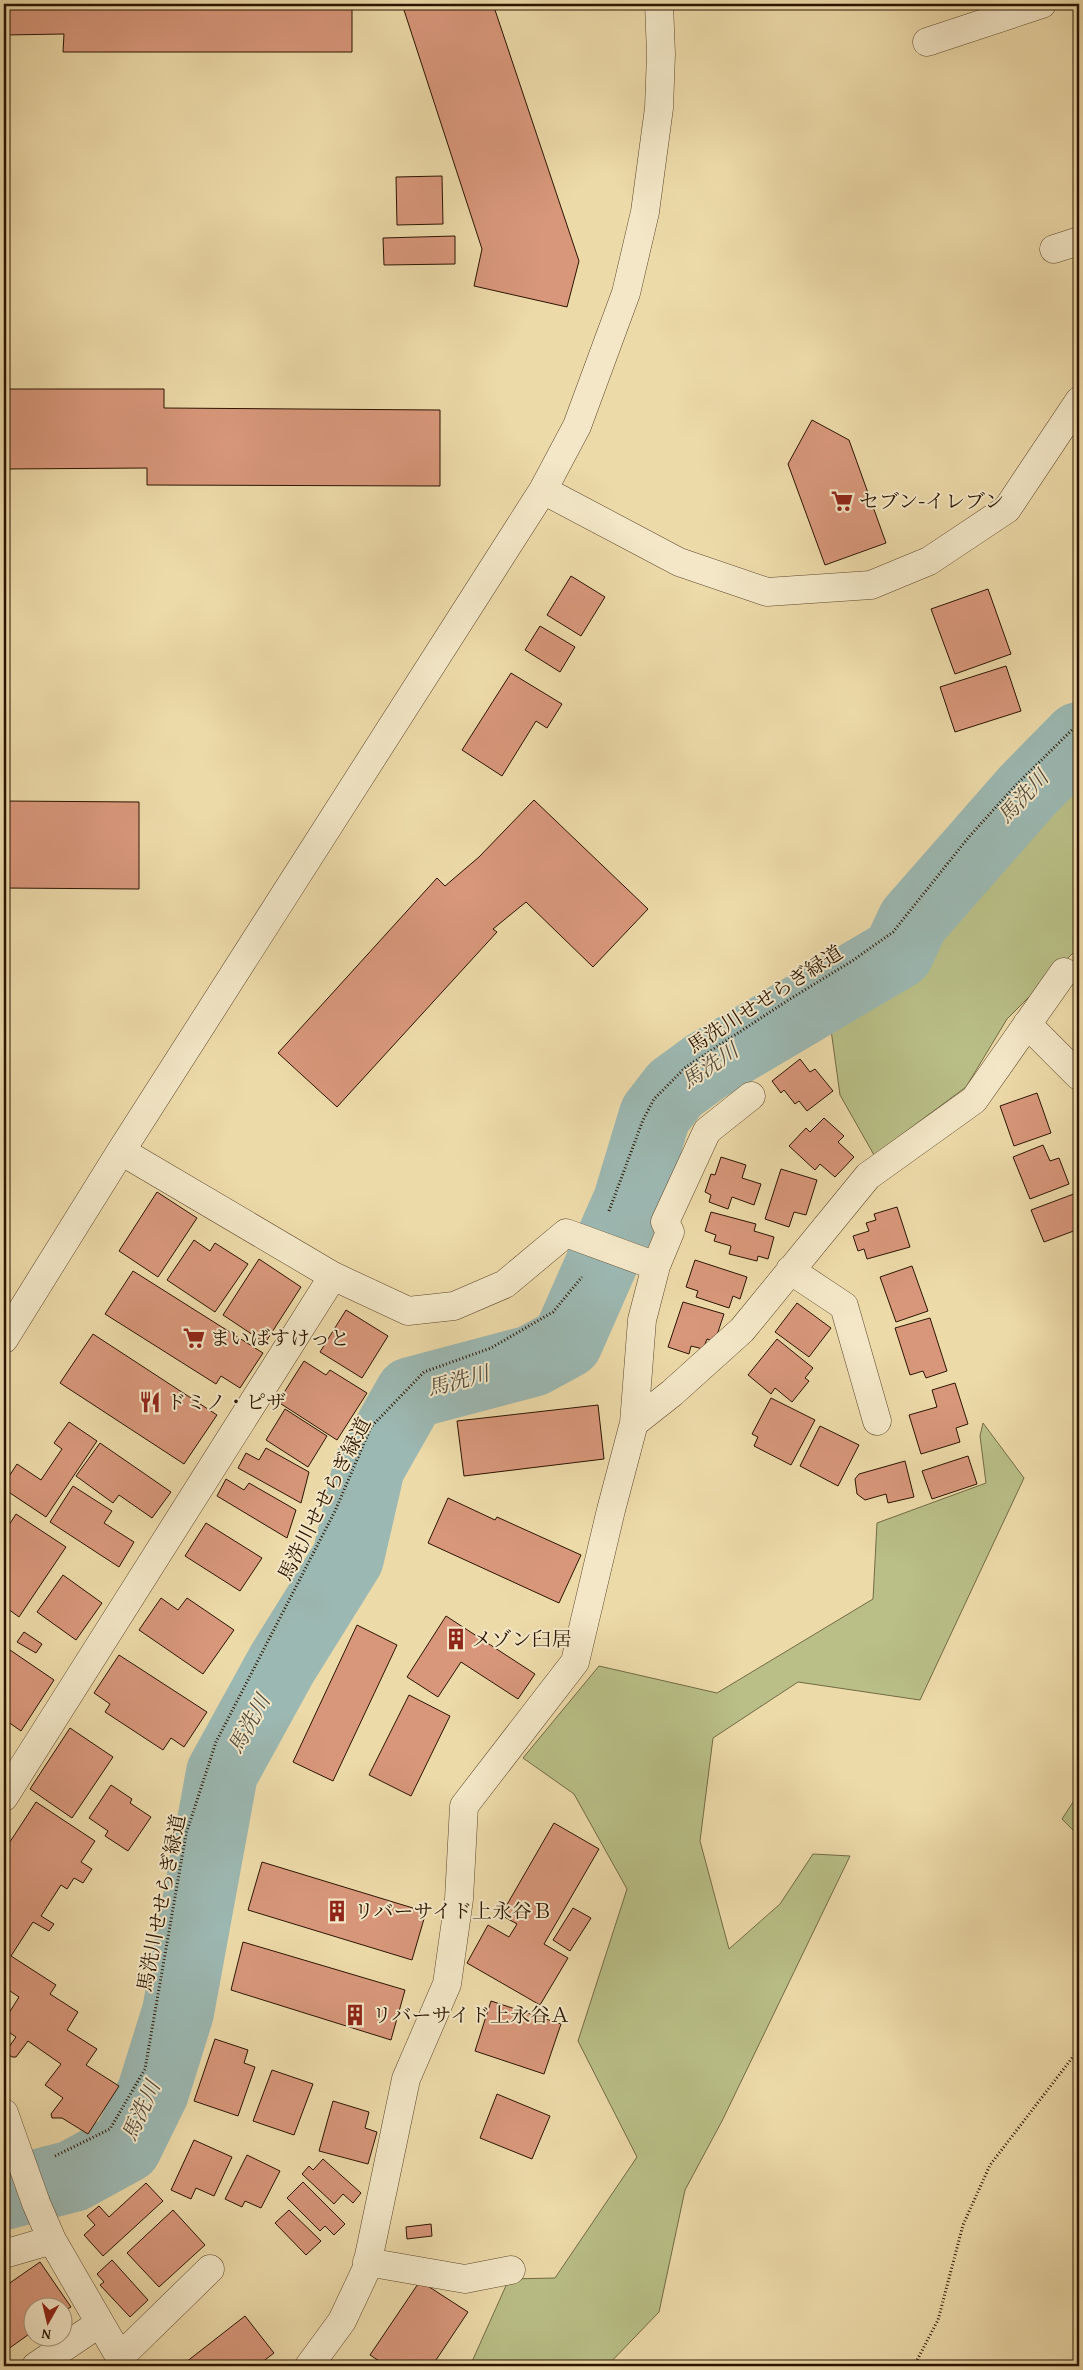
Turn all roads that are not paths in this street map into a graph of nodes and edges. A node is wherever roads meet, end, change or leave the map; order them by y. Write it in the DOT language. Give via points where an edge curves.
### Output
graph roads {
  1 [pos="659,4"];
  2 [pos="1042,4"];
  3 [pos="927,42"];
  4 [pos="1079,241"];
  5 [pos="1054,249"];
  6 [pos="1079,401"];
  7 [pos="543,490"];
  8 [pos="1064,972"];
  9 [pos="1028,1024"];
  10 [pos="1079,1076"];
  11 [pos="751,1096"];
  12 [pos="121,1151"];
  13 [pos="656,1266"];
  14 [pos="790,1270"];
  15 [pos="333,1276"];
  16 [pos="4,1339"];
  17 [pos="877,1421"];
  18 [pos="634,1423"];
  19 [pos="4,1797"];
  20 [pos="4,2113"];
  21 [pos="52,2240"];
  22 [pos="4,2254"];
  23 [pos="367,2262"];
  24 [pos="210,2269"];
  25 [pos="510,2270"];
  26 [pos="100,2323"];
  27 [pos="122,2362"];
  28 [pos="36,2366"];
  29 [pos="309,2366"];
  1 -- 7 [label="street" via="659,108 645,212 626,294 578,426"];
  2 -- 3 [label="street"];
  4 -- 5 [label="street"];
  6 -- 7 [label="street" via="1007,509 929,561 871,585 766,592 679,562"];
  7 -- 12 [label="street"];
  8 -- 9 [label="street"];
  9 -- 10 [label="street"];
  9 -- 14 [label="street" via="974,1100 868,1176"];
  11 -- 13 [label="street" via="707,1131 665,1222 670,1232"];
  12 -- 15 [label="street"];
  12 -- 16 [label="street"];
  13 -- 15 [label="street" via="566,1234 505,1284 454,1306 408,1311"];
  13 -- 18 [label="street" via="642,1320"];
  14 -- 17 [label="street" via="844,1306"];
  14 -- 18 [label="street" via="742,1330"];
  15 -- 19 [label="street"];
  18 -- 23 [label="street" via="575,1662 464,1806 459,1899 446,1984 406,2079"];
  20 -- 21 [label="street"];
  21 -- 22 [label="street"];
  21 -- 26 [label="street"];
  23 -- 25 [label="street" via="465,2279"];
  23 -- 29 [label="street" via="342,2320"];
  24 -- 27 [label="street"];
  26 -- 27 [label="street"];
  26 -- 28 [label="street"];
}
